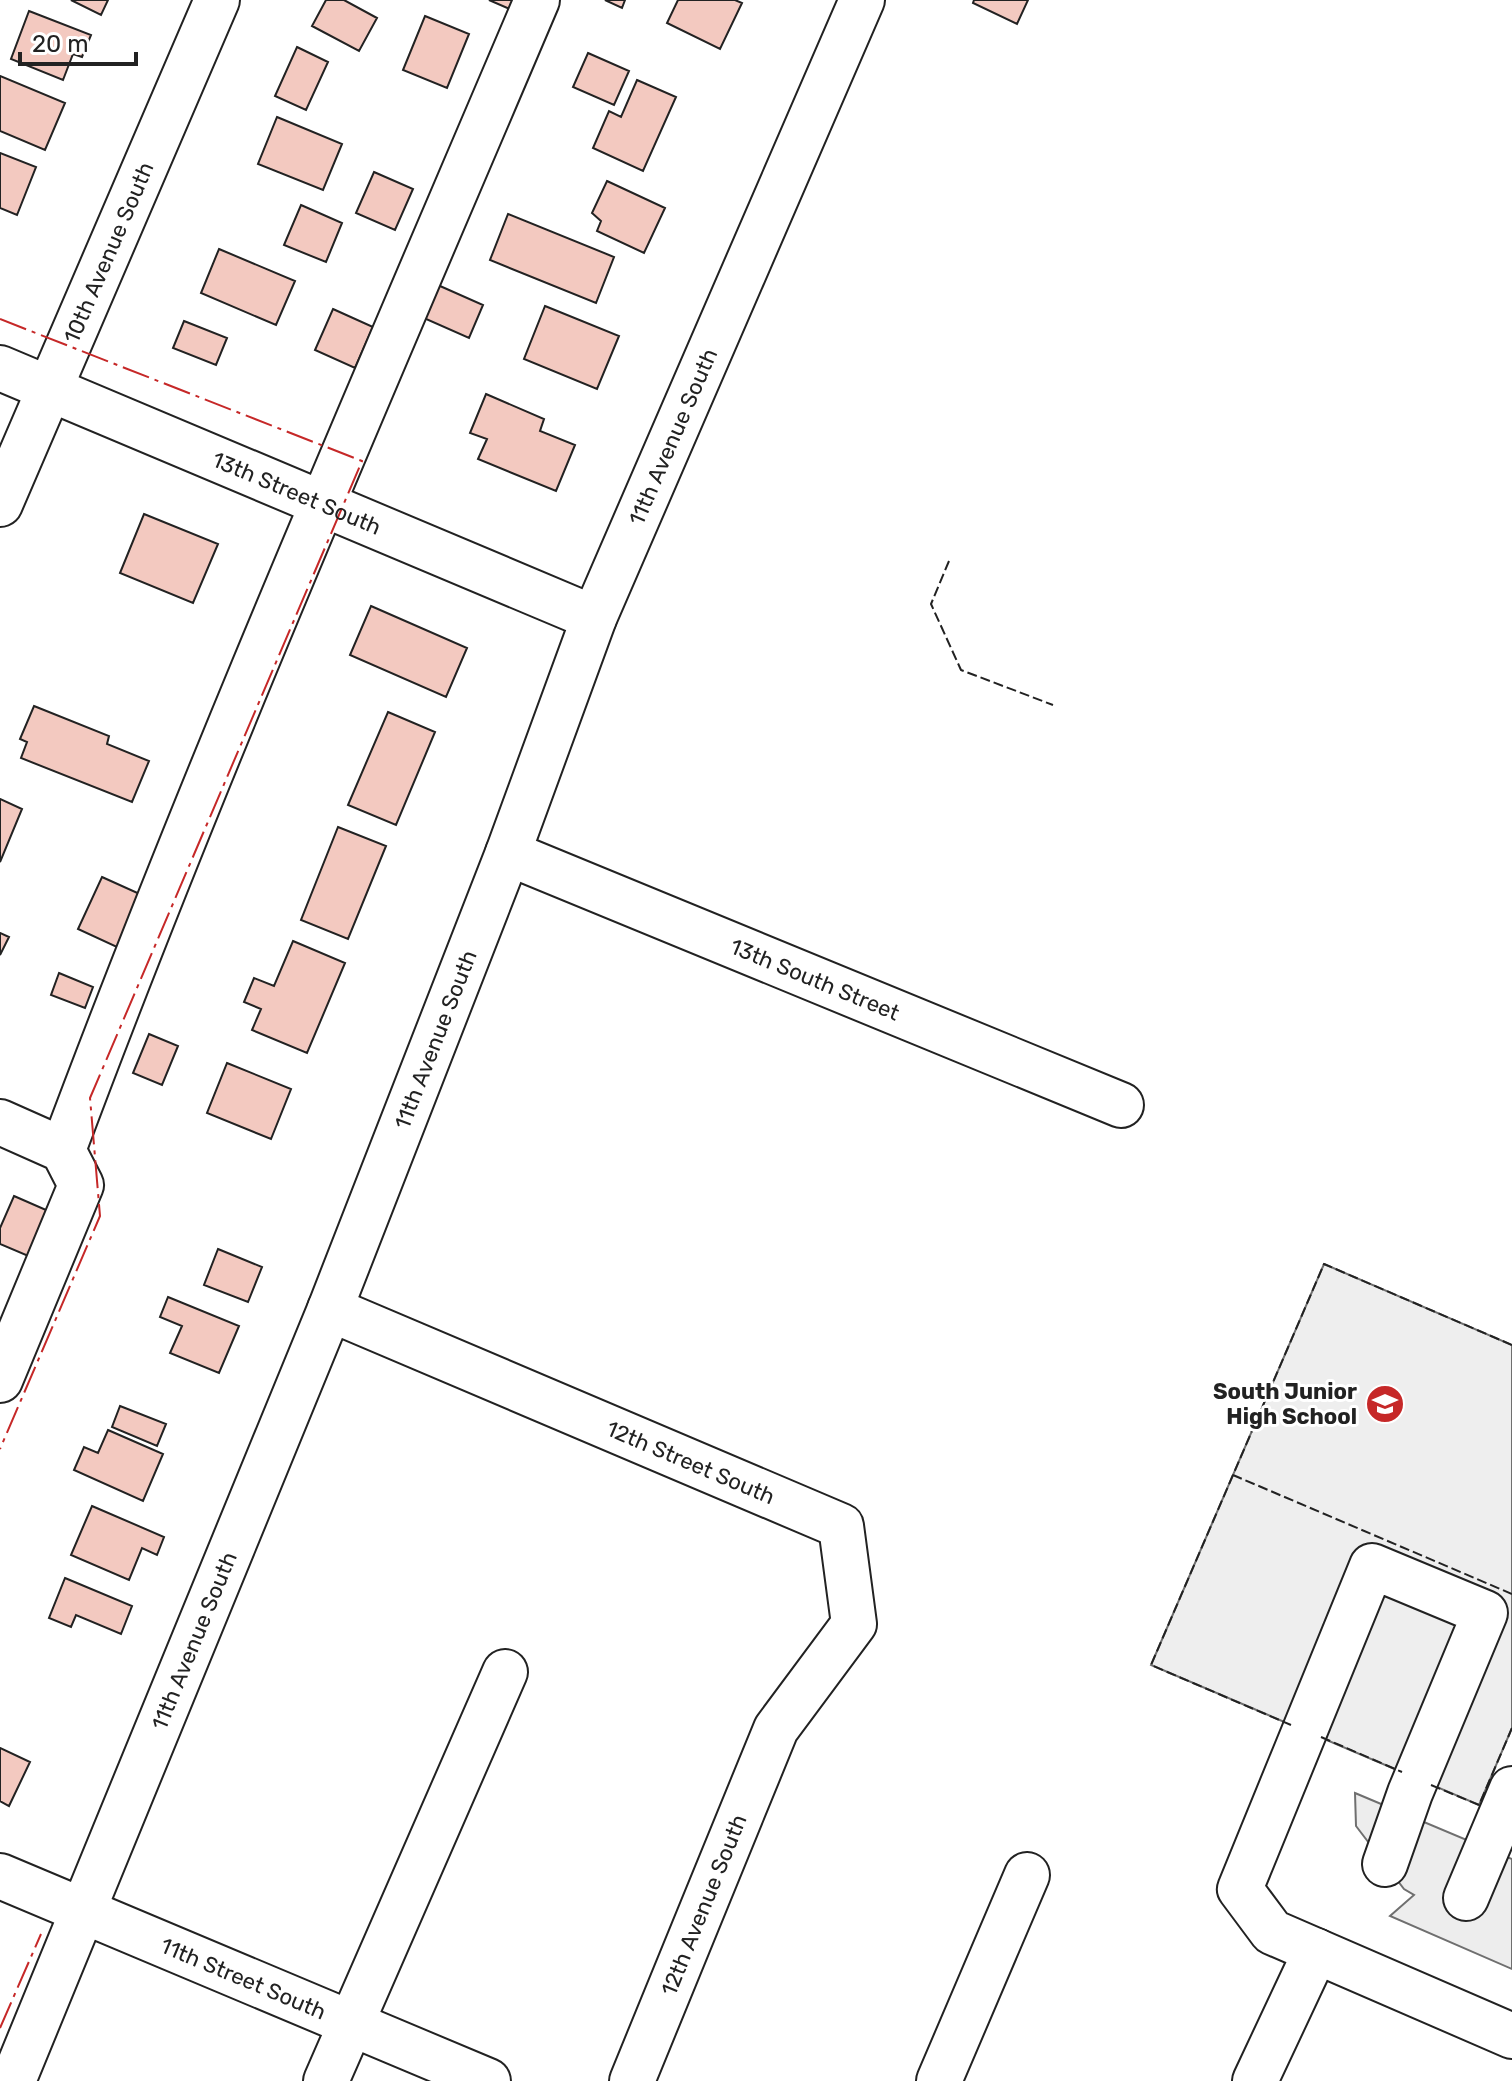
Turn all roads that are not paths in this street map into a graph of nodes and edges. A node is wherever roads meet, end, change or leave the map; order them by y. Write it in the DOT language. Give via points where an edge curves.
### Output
graph roads {
  1 [pos="217,0"];
  2 [pos="537,0"];
  3 [pos="862,0"];
  4 [pos="0,368"];
  5 [pos="50,389"];
  6 [pos="0,504"];
  7 [pos="323,504"];
  8 [pos="594,618"];
  9 [pos="508,853"];
  10 [pos="1121,1105"];
  11 [pos="0,1122"];
  12 [pos="63,1150"];
  13 [pos="330,1309"];
  14 [pos="0,1380"];
  15 [pos="505,1672"];
  16 [pos="776,1729"];
  17 [pos="1512,1789"];
  18 [pos="1385,1864"];
  19 [pos="1027,1875"];
  20 [pos="0,1876"];
  21 [pos="1466,1898"];
  22 [pos="85,1911"];
  23 [pos="1316,1951"];
  24 [pos="352,2022"];
  25 [pos="1512,2036"];
  26 [pos="13,2081"];
  27 [pos="326,2081"];
  28 [pos="488,2081"];
  29 [pos="632,2081"];
  30 [pos="939,2081"];
  31 [pos="1255,2081"];
  1 -- 5 [label="street, 10th Avenue South"];
  2 -- 7 [label="street"];
  3 -- 8 [label="street, 11th Avenue South"];
  4 -- 5 [label="street, 13th Street South"];
  5 -- 6 [label="street, 10th Avenue South"];
  5 -- 7 [label="street, 13th Street South"];
  7 -- 8 [label="street, 13th Street South"];
  7 -- 12 [label="street" via="139,947"];
  8 -- 9 [label="street, 11th Avenue South"];
  9 -- 10 [label="street, 13th South Street"];
  9 -- 13 [label="street, 11th Avenue South"];
  11 -- 12 [label="street"];
  12 -- 14 [label="street" via="81,1185"];
  13 -- 16 [label="street, 12th Street South" via="841,1526 854,1624"];
  13 -- 22 [label="street, 11th Avenue South"];
  15 -- 24 [label="street"];
  16 -- 29 [label="street, 12th Avenue South"];
  17 -- 21 [label="street"];
  18 -- 23 [label="street" via="1485,1613 1372,1566 1240,1889 1272,1932"];
  19 -- 30 [label="street"];
  20 -- 22 [label="street, 11th Street South"];
  22 -- 24 [label="street, 11th Street South"];
  22 -- 26 [label="street, 11th Avenue South"];
  23 -- 25 [label="street"];
  23 -- 31 [label="street"];
  24 -- 27 [label="street"];
  24 -- 28 [label="street, 11th Street South"];
}
